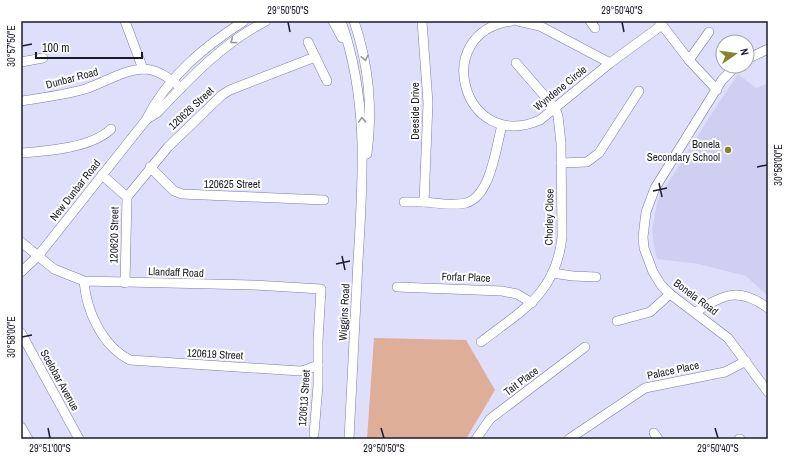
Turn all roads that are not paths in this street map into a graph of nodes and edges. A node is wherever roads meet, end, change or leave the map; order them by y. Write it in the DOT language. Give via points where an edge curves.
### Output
graph roads {
  1 [pos="125,21"];
  2 [pos="244,21"];
  3 [pos="266,21"];
  4 [pos="333,21"];
  5 [pos="341,21"];
  6 [pos="354,21"];
  7 [pos="422,21"];
  8 [pos="512,21"];
  9 [pos="518,21"];
  10 [pos="660,23"];
  11 [pos="709,32"];
  12 [pos="308,42"];
  13 [pos="768,49"];
  14 [pos="755,55"];
  15 [pos="351,56"];
  16 [pos="315,57"];
  17 [pos="43,58"];
  18 [pos="689,60"];
  19 [pos="21,62"];
  20 [pos="516,63"];
  21 [pos="610,63"];
  22 [pos="143,69"];
  23 [pos="728,74"];
  24 [pos="172,81"];
  25 [pos="327,81"];
  26 [pos="181,88"];
  27 [pos="717,90"];
  28 [pos="639,91"];
  29 [pos="21,101"];
  30 [pos="555,108"];
  31 [pos="146,120"];
  32 [pos="502,125"];
  33 [pos="111,129"];
  34 [pos="21,153"];
  35 [pos="561,163"];
  36 [pos="150,167"];
  37 [pos="102,175"];
  38 [pos="362,187"];
  39 [pos="127,197"];
  40 [pos="324,200"];
  41 [pos="404,202"];
  42 [pos="424,202"];
  43 [pos="21,242"];
  44 [pos="38,256"];
  45 [pos="21,272"];
  46 [pos="552,273"];
  47 [pos="596,277"];
  48 [pos="84,281"];
  49 [pos="125,283"];
  50 [pos="397,286"];
  51 [pos="670,294"];
  52 [pos="532,303"];
  53 [pos="768,308"];
  54 [pos="696,312"];
  55 [pos="617,321"];
  56 [pos="21,333"];
  57 [pos="481,342"];
  58 [pos="585,347"];
  59 [pos="746,362"];
  60 [pos="318,364"];
  61 [pos="768,392"];
  62 [pos="21,427"];
  63 [pos="314,434"];
  64 [pos="28,439"];
  65 [pos="79,439"];
  66 [pos="349,439"];
  67 [pos="476,439"];
  68 [pos="569,439"];
  1 -- 22 [label="street"];
  2 -- 24 [label="street" via="194,58"];
  3 -- 26 [label="street, one-way" via="233,41"];
  4 -- 15 [label="street"];
  5 -- 15 [label="street, Wiggins Road"];
  6 -- 38 [label="street, Wiggins Road, one-way" via="366,64 371,104 370,133"];
  7 -- 42 [label="street, Deeside Drive" via="428,103"];
  8 -- 32 [label="street, Wyndene Circle" via="484,31 470,46 463,66 464,87 470,100 489,120"];
  9 -- 21 [label="street, Wyndene Circle" via="540,26"];
  10 -- 18 [label="street"];
  10 -- 21 [label="street, Wyndene Circle"];
  11 -- 18 [label="street"];
  12 -- 16 [label="street"];
  13 -- 14 [label="street"];
  38 -- 15 [label="street, Wiggins Road, one-way" via="362,118 359,88"];
  16 -- 25 [label="street"];
  16 -- 36 [label="street, 120626 Street" via="222,95 187,126"];
  17 -- 19 [label="street"];
  18 -- 27 [label="street"];
  20 -- 30 [label="street"];
  21 -- 30 [label="street, Wyndene Circle"];
  22 -- 24 [label="street" via="156,71"];
  22 -- 29 [label="street, Dunbar Road" via="85,89"];
  23 -- 27 [label="street, Bonela Road"];
  24 -- 26 [label="street"];
  24 -- 31 [label="street, New Dunbar Road" via="152,107"];
  26 -- 31 [label="street, New Dunbar Road" via="157,113"];
  27 -- 51 [label="street, Bonela Road" via="658,183 646,212 644,248 653,272"];
  28 -- 35 [label="street" via="599,153 587,162"];
  30 -- 32 [label="street, Wyndene Circle" via="540,120 530,124"];
  30 -- 35 [label="street, Chorley Close" via="560,129"];
  31 -- 37 [label="street, New Dunbar Road"];
  32 -- 42 [label="street" via="488,178 481,194 467,203"];
  33 -- 34 [label="street" via="97,139 43,151"];
  35 -- 46 [label="street, Chorley Close" via="562,237 558,260"];
  36 -- 39 [label="street, 120626 Street"];
  36 -- 40 [label="street, 120625 Street" via="174,191 182,194"];
  37 -- 39 [label="street, 120620 Street"];
  37 -- 44 [label="street, New Dunbar Road"];
  38 -- 66 [label="street, Wiggins Road"];
  39 -- 49 [label="street, 120620 Street"];
  41 -- 42 [label="street"];
  43 -- 44 [label="street, Llandaff Road"];
  44 -- 45 [label="street, New Dunbar Road"];
  44 -- 48 [label="street, Llandaff Road" via="54,269"];
  46 -- 47 [label="street"];
  46 -- 52 [label="street, Chorley Close" via="542,292"];
  48 -- 49 [label="street, Llandaff Road"];
  48 -- 60 [label="street, 120619 Street" via="89,309 107,341 115,351 130,360 300,370 308,370"];
  49 -- 60 [label="street, Llandaff Road" via="321,289"];
  50 -- 52 [label="street, Forfar Place" via="502,291 517,294"];
  51 -- 54 [label="street, Bonela Road"];
  51 -- 55 [label="street" via="650,312"];
  52 -- 57 [label="street, Chorley Close"];
  53 -- 54 [label="street" via="746,297 731,295 717,299"];
  54 -- 59 [label="street, Bonela Road" via="728,338"];
  56 -- 65 [label="street, Scelobar Avenue"];
  58 -- 67 [label="street, Tait Place" via="490,419"];
  59 -- 61 [label="street, Bonela Road"];
  59 -- 68 [label="street, Palace Place" via="725,372 645,388"];
  60 -- 63 [label="street, 120613 Street"];
  62 -- 64 [label="street"];
}
